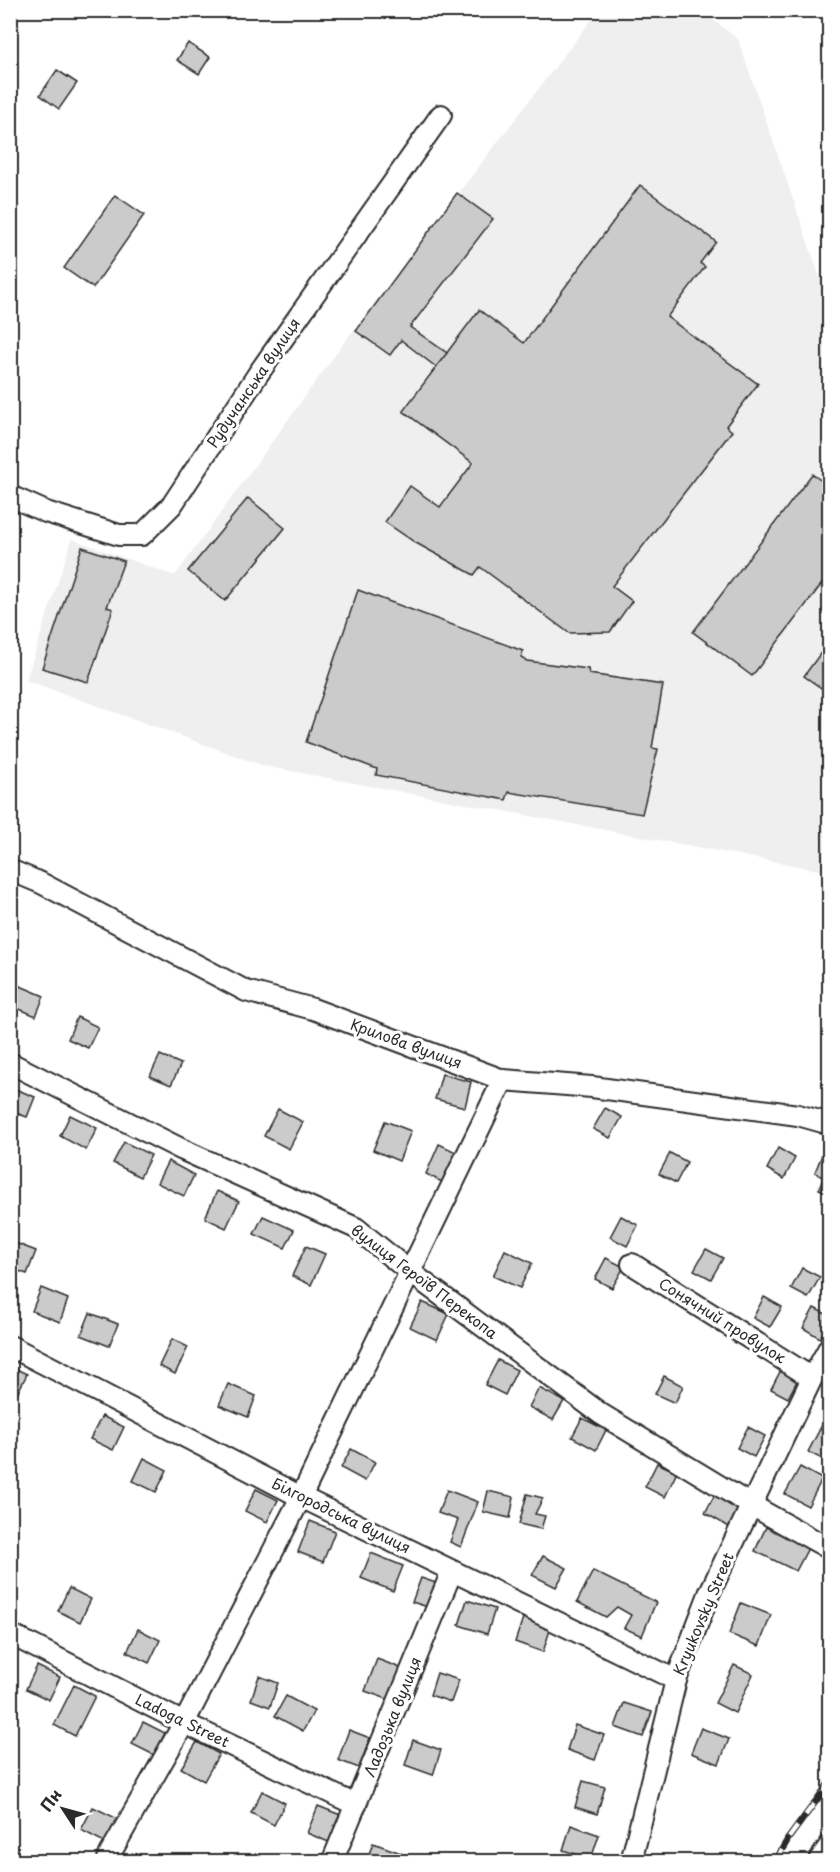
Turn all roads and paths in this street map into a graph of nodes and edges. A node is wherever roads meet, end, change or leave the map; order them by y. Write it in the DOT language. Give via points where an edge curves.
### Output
graph roads {
  1 [pos="441,115"];
  2 [pos="10,496"];
  3 [pos="10,870"];
  4 [pos="10,1063"];
  5 [pos="503,1080"];
  6 [pos="830,1124"];
  7 [pos="632,1264"];
  8 [pos="411,1272"];
  9 [pos="10,1346"];
  10 [pos="830,1346"];
  11 [pos="812,1378"];
  12 [pos="300,1497"];
  13 [pos="752,1505"];
  14 [pos="830,1549"];
  15 [pos="452,1571"];
  16 [pos="10,1634"];
  17 [pos="676,1680"];
  18 [pos="184,1723"];
  19 [pos="356,1805"];
  20 [pos="830,1845"];
  21 [pos="107,1862"];
  22 [pos="332,1862"];
  23 [pos="631,1862"];
  24 [pos="818,1862"];
  1 -- 2 [label="street, Рудучанська вулиця" via="258,374 172,505 141,535 119,535"];
  3 -- 5 [label="street, Крилова вулиця" via="246,991 313,1009"];
  4 -- 8 [label="street, вулиця Героїв Перекопа" via="183,1150 356,1228"];
  5 -- 6 [label="street, Крилова вулиця" via="604,1088 798,1115"];
  5 -- 8 [label="street"];
  7 -- 11 [label="street, Сонячний провулок"];
  8 -- 12 [label="street"];
  8 -- 13 [label="street, вулиця Героїв Перекопа" via="601,1414"];
  9 -- 12 [label="street, Білгородська вулиця"];
  10 -- 11 [label="street, Kryukovsky Street"];
  11 -- 13 [label="street, Kryukovsky Street"];
  12 -- 15 [label="street, Білгородська вулиця"];
  12 -- 18 [label="street"];
  13 -- 14 [label="street, вулиця Героїв Перекопа"];
  13 -- 17 [label="street, Kryukovsky Street" via="709,1594"];
  15 -- 17 [label="street, Білгородська вулиця"];
  15 -- 19 [label="street, Ладозька вулиця"];
  16 -- 18 [label="street, Ladoga Street"];
  17 -- 23 [label="street, Kryukovsky Street"];
  18 -- 19 [label="street, Ladoga Street"];
  18 -- 21 [label="street"];
  19 -- 22 [label="street, Ладозька вулиця"];
  20 -- 24 [label="street"];
}
